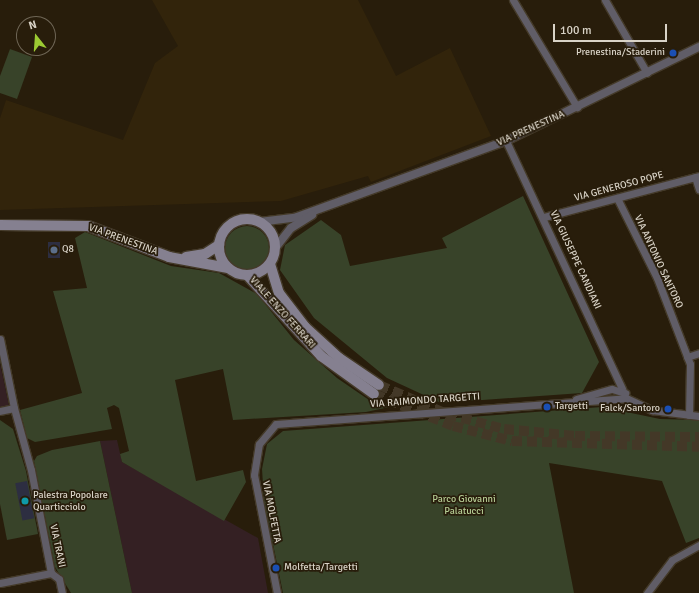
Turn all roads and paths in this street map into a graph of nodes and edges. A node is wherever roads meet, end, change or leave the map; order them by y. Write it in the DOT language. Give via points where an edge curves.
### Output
graph roads {
  1 [pos="513,0"];
  2 [pos="605,0"];
  3 [pos="699,47"];
  4 [pos="647,73"];
  5 [pos="577,108"];
  6 [pos="506,141"];
  7 [pos="697,176"];
  8 [pos="699,189"];
  9 [pos="617,198"];
  10 [pos="335,204"];
  11 [pos="544,217"];
  12 [pos="259,222"];
  13 [pos="0,225"];
  14 [pos="219,245"];
  15 [pos="276,247"];
  16 [pos="173,258"];
  17 [pos="270,264"];
  18 [pos="228,268"];
  19 [pos="247,275"];
  20 [pos="0,339"];
  21 [pos="699,353"];
  22 [pos="687,357"];
  23 [pos="622,389"];
  24 [pos="598,392"];
  25 [pos="626,398"];
  26 [pos="603,401"];
  27 [pos="568,402"];
  28 [pos="14,408"];
  29 [pos="0,411"];
  30 [pos="689,415"];
  31 [pos="699,416"];
  32 [pos="283,422"];
  33 [pos="699,545"];
  34 [pos="51,573"];
  35 [pos="0,583"];
  36 [pos="62,593"];
  37 [pos="277,593"];
  38 [pos="647,593"];
  1 -- 5 [label="street"];
  2 -- 4 [label="street"];
  3 -- 4 [label="street, VIA PRENESTINA"];
  4 -- 5 [label="street, VIA PRENESTINA"];
  5 -- 6 [label="street, VIA PRENESTINA"];
  6 -- 10 [label="street, VIA PRENESTINA"];
  6 -- 11 [label="street, VIA GIUSEPPE CANDIANI"];
  7 -- 8 [label="street"];
  7 -- 9 [label="street, VIA GENEROSO POPE"];
  9 -- 11 [label="street, VIA GENEROSO POPE"];
  9 -- 22 [label="street, VIA ANTONIO SANTORO" via="657,278"];
  10 -- 12 [label="street, VIA PRENESTINA" via="290,218"];
  10 -- 15 [label="street, VIA PRENESTINA" via="296,225"];
  11 -- 23 [label="street, VIA GIUSEPPE CANDIANI"];
  12 -- 14 [label="main road" via="246,219 232,224"];
  12 -- 15 [label="main road" via="272,234"];
  13 -- 16 [label="main road, VIA PRENESTINA" via="88,226"];
  14 -- 16 [label="main road, VIA PRENESTINA" via="205,254"];
  14 -- 18 [label="main road"];
  15 -- 17 [label="main road"];
  16 -- 18 [label="main road, VIA PRENESTINA"];
  17 -- 19 [label="main road" via="258,273"];
  17 -- 19 [label="main road, VIALE ENZO FERRARI" via="279,293 305,326 376,390 321,356"];
  18 -- 19 [label="main road"];
  20 -- 28 [label="street, VIA TRANI"];
  21 -- 22 [label="street"];
  22 -- 30 [label="street, VIA ANTONIO SANTORO"];
  23 -- 24 [label="street, VIA RAIMONDO TARGETTI"];
  23 -- 25 [label="street"];
  24 -- 26 [label="street"];
  24 -- 27 [label="street, VIA RAIMONDO TARGETTI"];
  25 -- 26 [label="street, VIA RAIMONDO TARGETTI"];
  25 -- 30 [label="street" via="652,410"];
  26 -- 27 [label="street, VIA RAIMONDO TARGETTI"];
  27 -- 32 [label="street, VIA RAIMONDO TARGETTI"];
  28 -- 29 [label="street"];
  28 -- 34 [label="street, VIA TRANI" via="31,470"];
  30 -- 31 [label="street"];
  32 -- 37 [label="street, VIA MOLFETTA" via="271,428 261,441 254,469"];
  33 -- 38 [label="street" via="672,560"];
  34 -- 35 [label="street"];
  34 -- 36 [label="street, VIA TRANI" via="59,579"];
}
